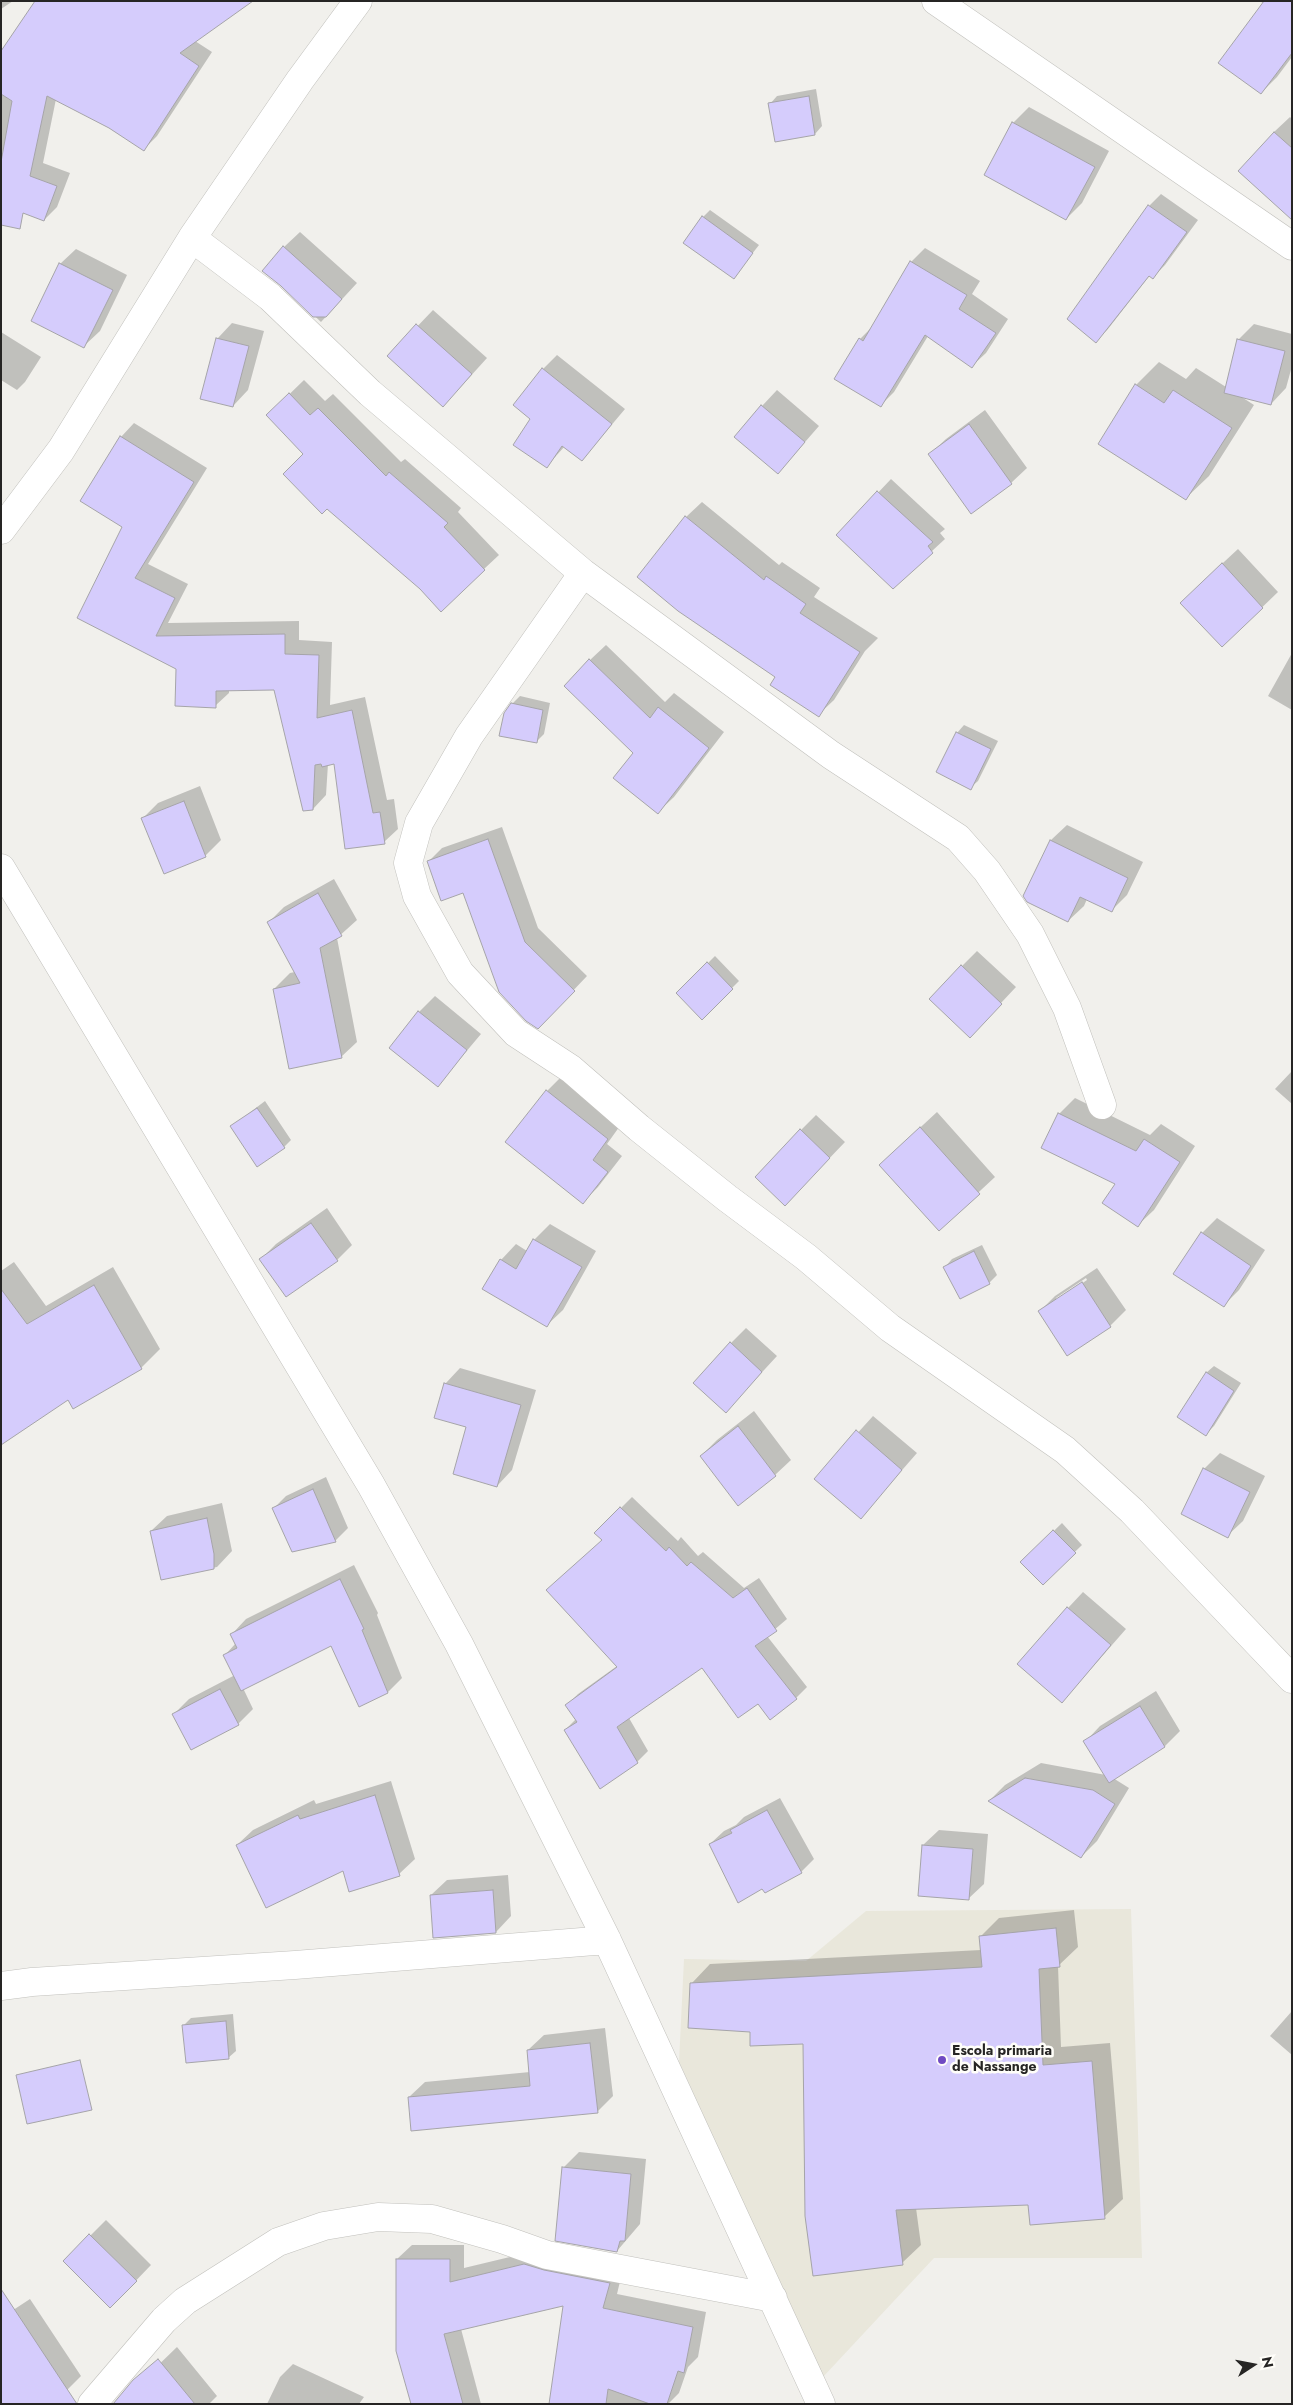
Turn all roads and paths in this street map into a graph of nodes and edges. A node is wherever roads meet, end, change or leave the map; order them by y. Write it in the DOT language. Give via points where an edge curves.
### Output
graph roads {
  1 [pos="358,1"];
  2 [pos="936,1"];
  3 [pos="192,238"];
  4 [pos="1292,246"];
  5 [pos="1,530"];
  6 [pos="583,573"];
  7 [pos="1,868"];
  8 [pos="1102,1105"];
  9 [pos="1292,1678"];
  10 [pos="607,1940"];
  11 [pos="1,1986"];
  12 [pos="773,2298"];
  13 [pos="92,2404"];
  14 [pos="821,2404"];
  1 -- 3 [label="street"];
  2 -- 4 [label="street"];
  3 -- 5 [label="street" via="61,450"];
  3 -- 6 [label="street" via="270,297 370,393"];
  6 -- 8 [label="street" via="831,755 958,838 986,871 1030,934 1067,1008"];
  6 -- 9 [label="street" via="469,736 419,823 408,863 417,896 460,973 516,1033 571,1069 639,1128 806,1257 890,1328 1065,1450 1132,1510"];
  7 -- 10 [label="street" via="376,1493 459,1644"];
  10 -- 11 [label="street"];
  10 -- 12 [label="street"];
  12 -- 13 [label="street" via="547,2255 432,2219 378,2217 324,2226 278,2242 185,2301 164,2320"];
  12 -- 14 [label="street"];
}
